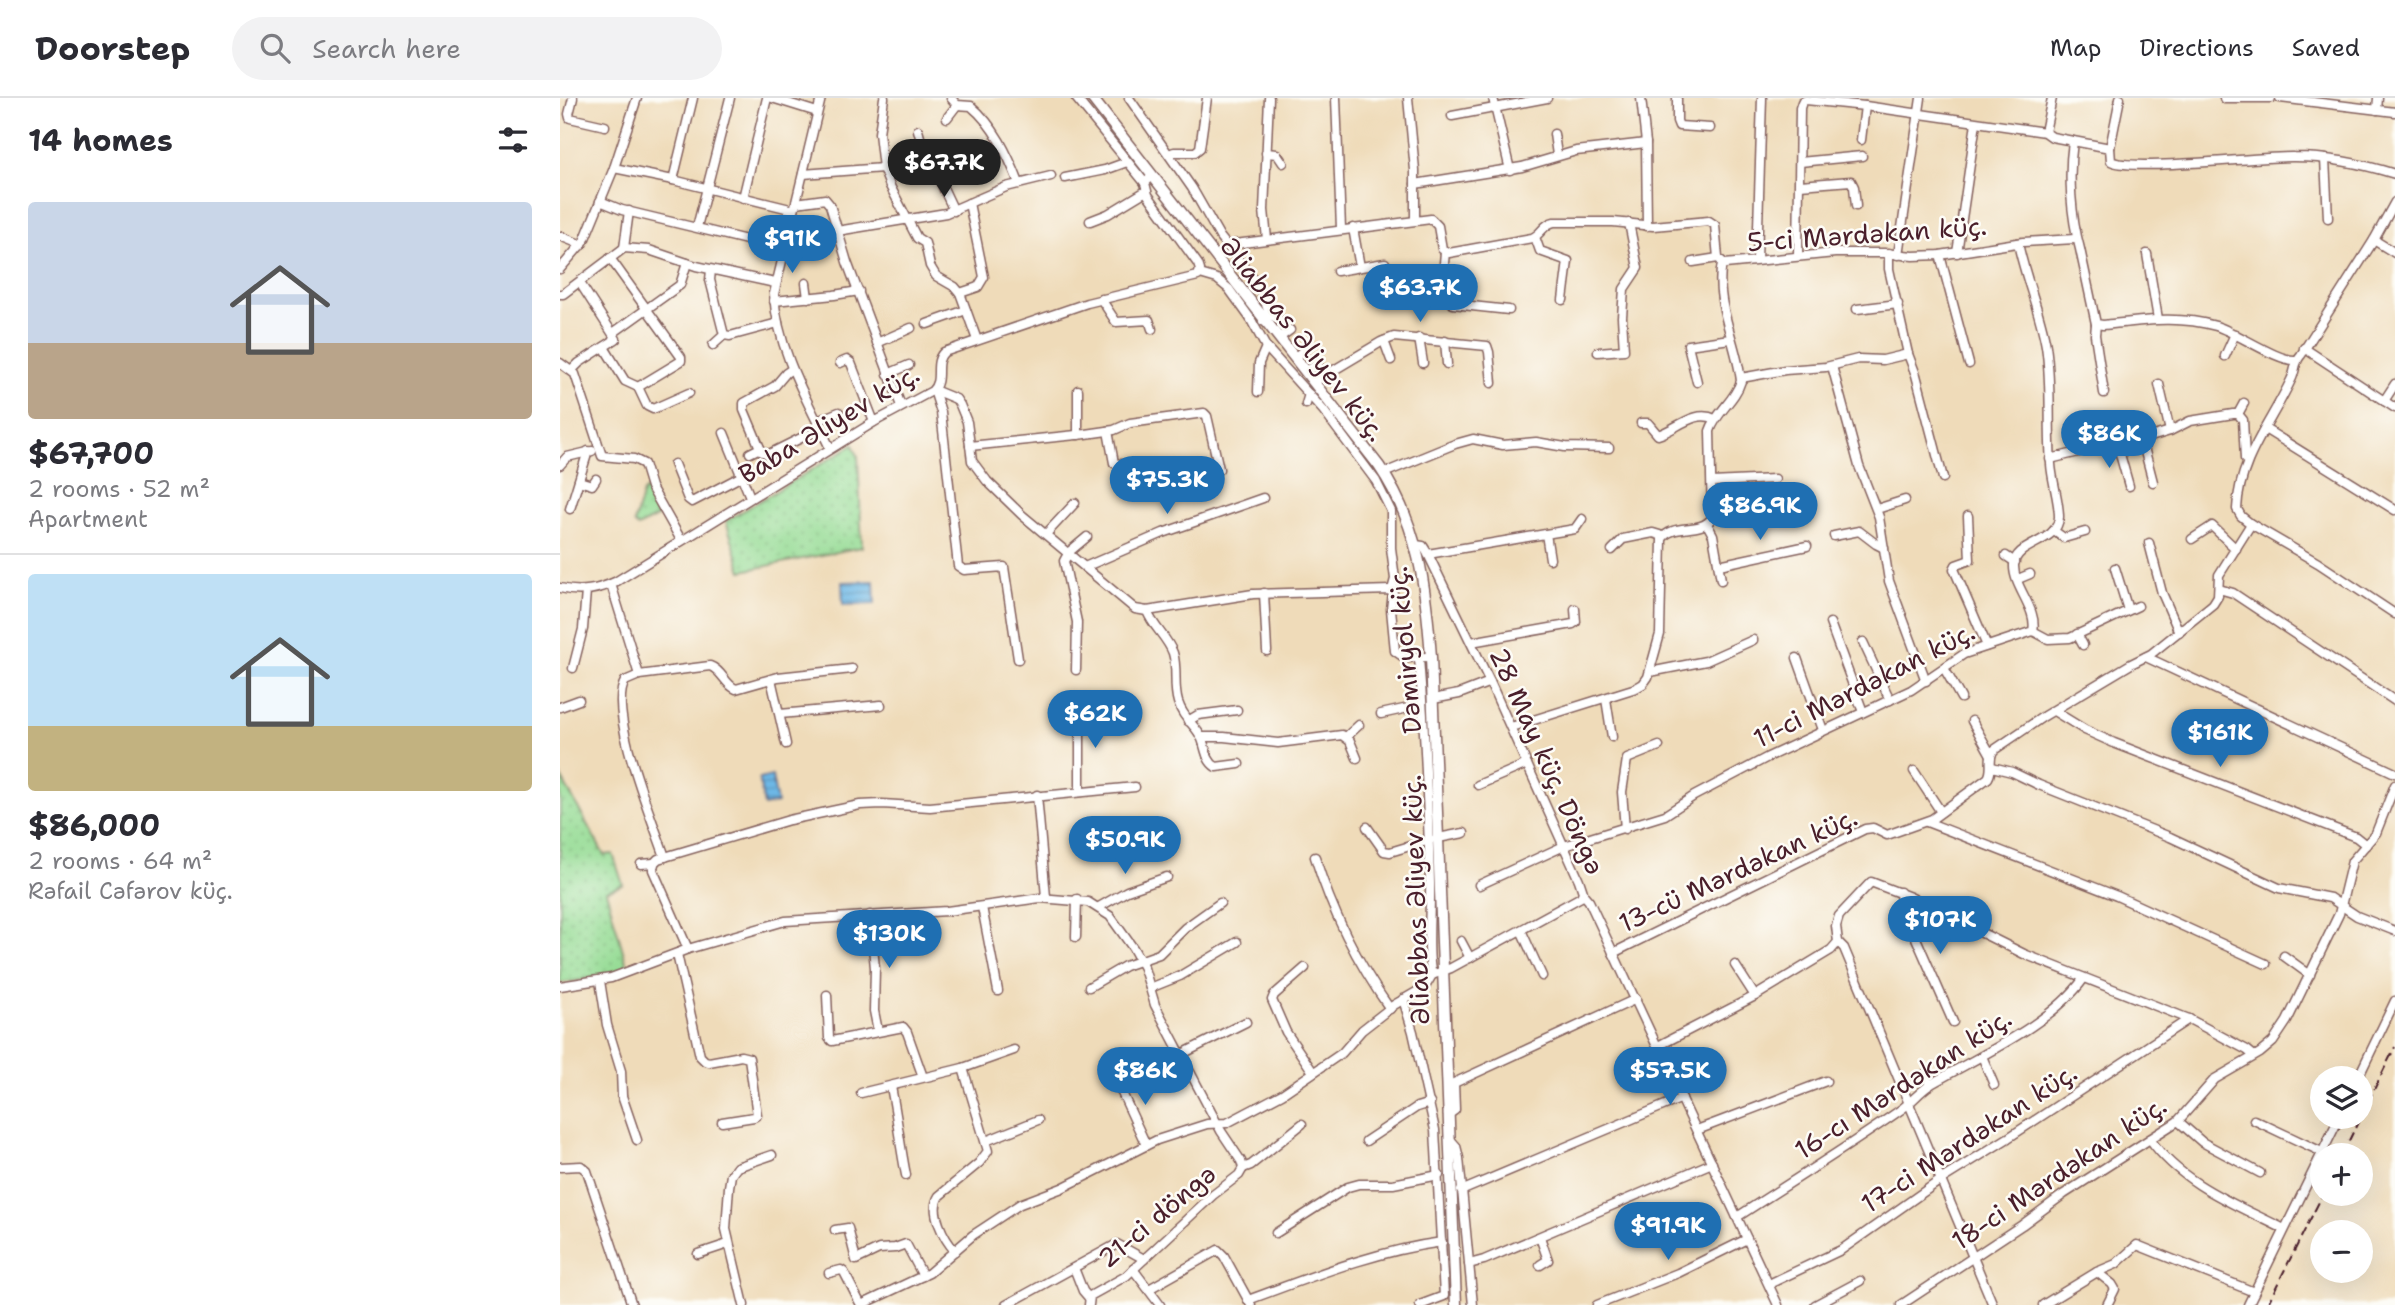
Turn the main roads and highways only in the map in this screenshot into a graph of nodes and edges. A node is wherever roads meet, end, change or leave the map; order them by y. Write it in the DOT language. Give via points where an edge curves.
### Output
graph roads {
  1 [pos="1091,98"];
  2 [pos="1265,318"];
  3 [pos="1433,839"];
  4 [pos="1438,973"];
  5 [pos="1455,1305"];
  1 -- 2 [label="main road, Dəmiryol küç."];
  1 -- 2 [label="main road, Əliabbas Əliyev küç." via="1147,184"];
  2 -- 3 [label="main road, Əliabbas Əliyev küç." via="1377,468 1409,531 1418,566"];
  2 -- 3 [label="main road, Dəmiryol küç." via="1384,473 1403,506 1416,545 1428,619 1433,699"];
  3 -- 4 [label="main road, Əliabbas Əliyev küç."];
  4 -- 5 [label="main road, Əliabbas Əliyev küç."];
  4 -- 5 [label="main road"];
}
